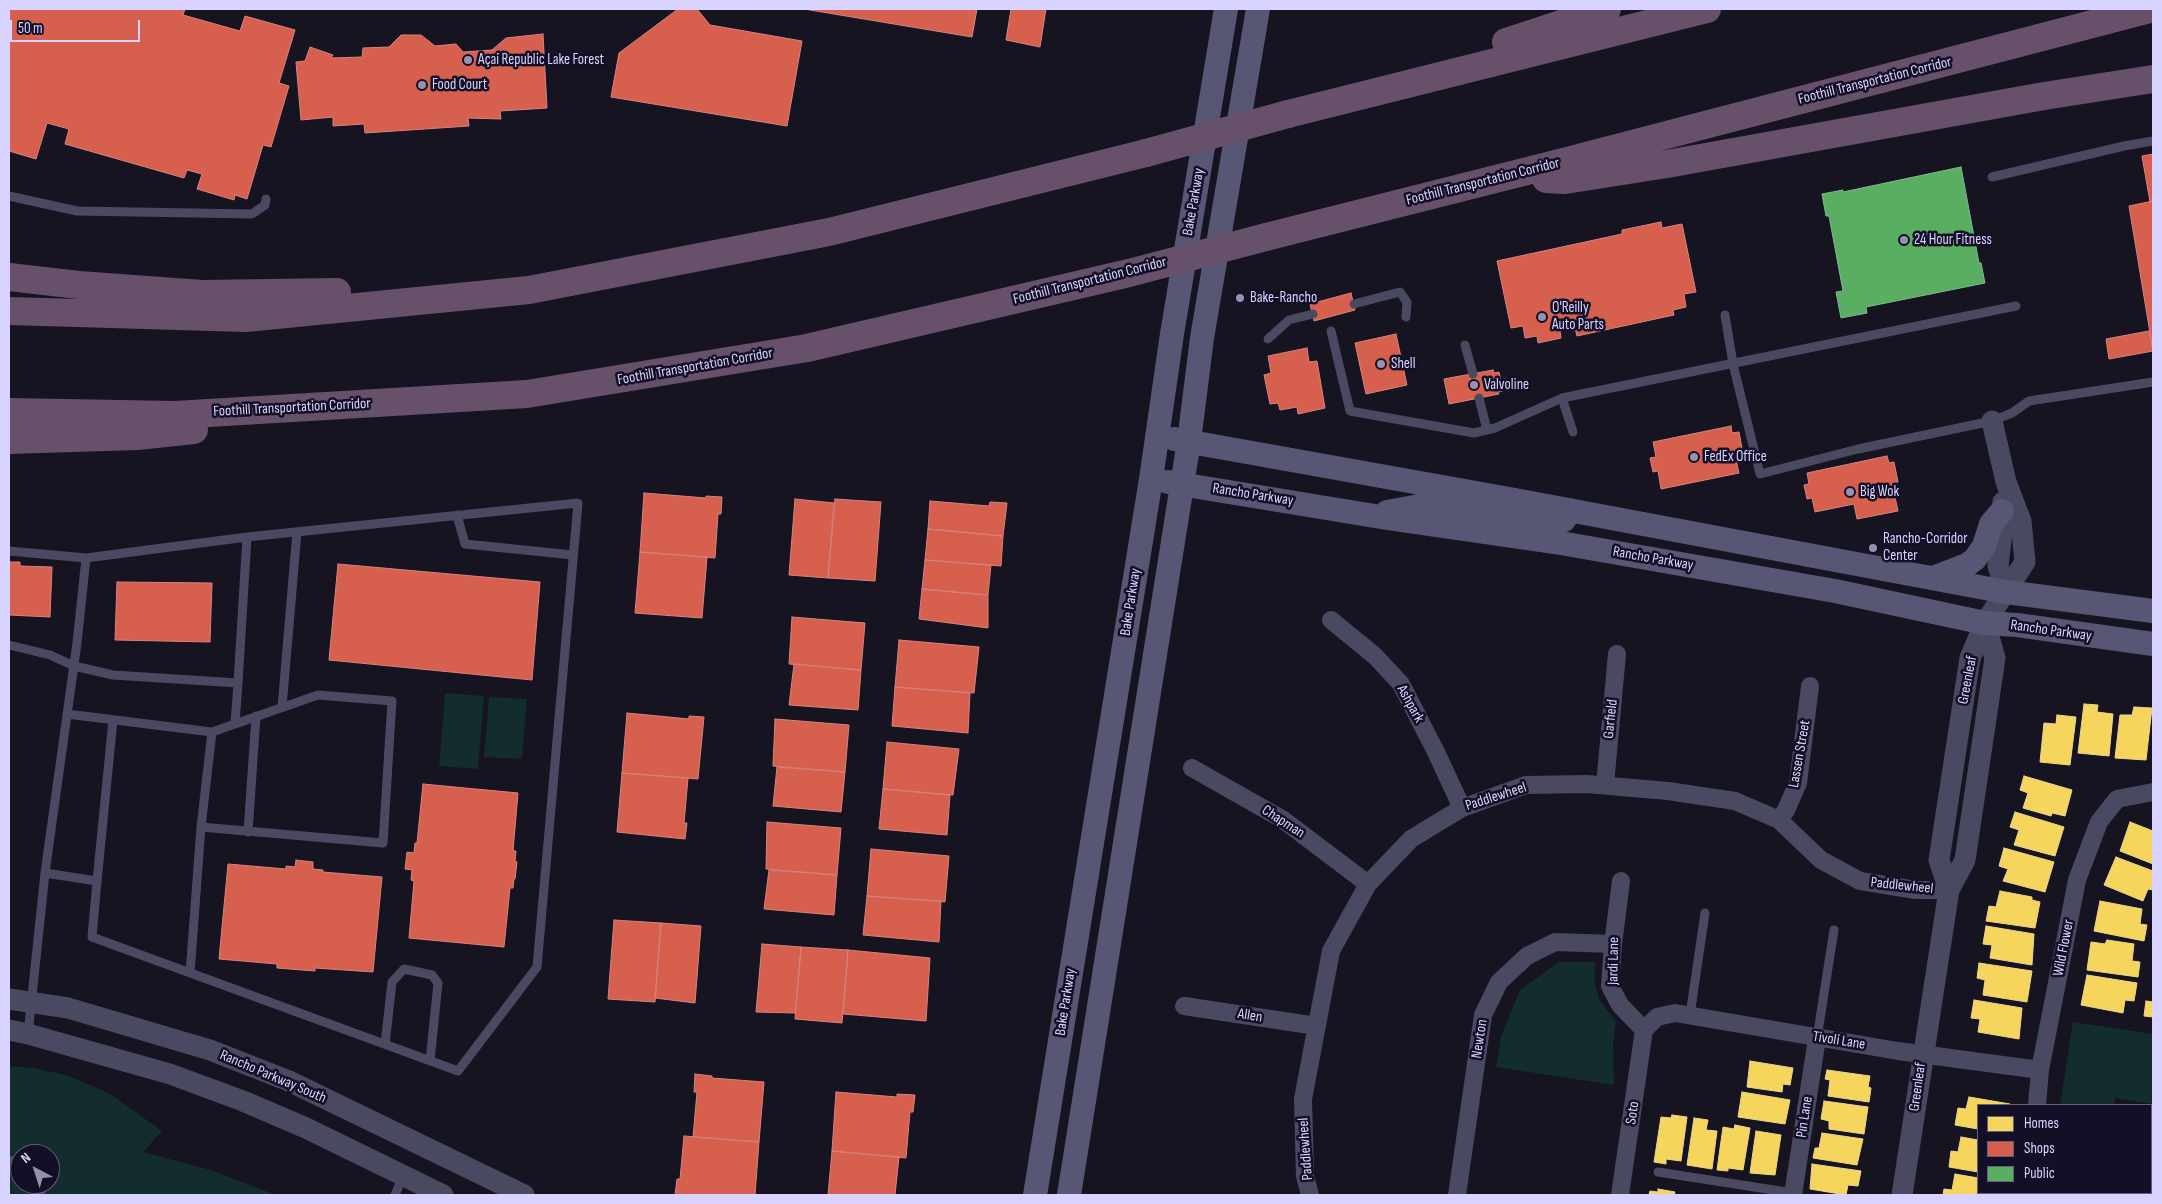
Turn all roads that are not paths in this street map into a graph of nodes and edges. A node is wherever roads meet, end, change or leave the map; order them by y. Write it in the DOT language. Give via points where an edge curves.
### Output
graph roads {
  1 [pos="1226,9"];
  2 [pos="1258,9"];
  3 [pos="1607,9"];
  4 [pos="1707,9"];
  5 [pos="2150,9"];
  6 [pos="2153,79"];
  7 [pos="1288,114"];
  8 [pos="2153,141"];
  9 [pos="1992,177"];
  10 [pos="1497,179"];
  11 [pos="9,196"];
  12 [pos="266,200"];
  13 [pos="9,277"];
  14 [pos="529,290"];
  15 [pos="1354,304"];
  16 [pos="2016,306"];
  17 [pos="9,311"];
  18 [pos="1312,314"];
  19 [pos="1725,315"];
  20 [pos="1406,317"];
  21 [pos="1332,331"];
  22 [pos="1268,339"];
  23 [pos="1465,345"];
  24 [pos="1733,364"];
  25 [pos="1473,374"];
  26 [pos="2153,382"];
  27 [pos="527,394"];
  28 [pos="1479,398"];
  29 [pos="1562,398"];
  30 [pos="9,412"];
  31 [pos="1992,421"];
  32 [pos="1487,430"];
  33 [pos="1572,432"];
  34 [pos="1158,437"];
  35 [pos="9,440"];
  36 [pos="1189,441"];
  37 [pos="1151,479"];
  38 [pos="2006,482"];
  39 [pos="1182,484"];
  40 [pos="1570,510"];
  41 [pos="2002,511"];
  42 [pos="1370,515"];
  43 [pos="456,516"];
  44 [pos="298,532"];
  45 [pos="246,537"];
  46 [pos="9,551"];
  47 [pos="573,555"];
  48 [pos="86,558"];
  49 [pos="1932,578"];
  50 [pos="2006,592"];
  51 [pos="2153,611"];
  52 [pos="1332,620"];
  53 [pos="1985,623"];
  54 [pos="2153,644"];
  55 [pos="9,645"];
  56 [pos="1618,654"];
  57 [pos="74,666"];
  58 [pos="238,683"];
  59 [pos="1810,686"];
  60 [pos="282,707"];
  61 [pos="67,714"];
  62 [pos="256,716"];
  63 [pos="113,720"];
  64 [pos="235,724"];
  65 [pos="212,732"];
  66 [pos="1192,768"];
  67 [pos="1604,785"];
  68 [pos="2153,792"];
  69 [pos="1462,808"];
  70 [pos="1779,820"];
  71 [pos="201,828"];
  72 [pos="248,832"];
  73 [pos="45,873"];
  74 [pos="97,881"];
  75 [pos="1621,881"];
  76 [pos="1368,884"];
  77 [pos="1949,890"];
  78 [pos="1704,913"];
  79 [pos="1834,930"];
  80 [pos="1613,944"];
  81 [pos="190,973"];
  82 [pos="9,998"];
  83 [pos="30,1002"];
  84 [pos="1184,1006"];
  85 [pos="1690,1015"];
  86 [pos="1317,1026"];
  87 [pos="1644,1030"];
  88 [pos="18,1032"];
  89 [pos="1816,1038"];
  90 [pos="385,1044"];
  91 [pos="1923,1054"];
  92 [pos="430,1061"];
  93 [pos="2040,1070"];
  94 [pos="2037,1104"];
  95 [pos="1658,1172"];
  96 [pos="399,1186"];
  97 [pos="512,1193"];
  98 [pos="1793,1194"];
  99 [pos="443,1195"];
  100 [pos="1035,1195"];
  101 [pos="1069,1195"];
  102 [pos="1309,1195"];
  103 [pos="1457,1195"];
  104 [pos="1620,1195"];
  105 [pos="1902,1195"];
  1 -- 34 [label="main road, Bake Parkway"];
  2 -- 36 [label="main road, Bake Parkway" via="1202,338"];
  3 -- 7 [label="highway"];
  4 -- 7 [label="highway"];
  5 -- 10 [label="highway, Foothill Transportation Corridor"];
  6 -- 10 [label="highway" via="1565,180"];
  7 -- 14 [label="highway, bridge" via="829,232"];
  8 -- 9 [label="lane"];
  10 -- 27 [label="highway, Foothill Transportation Corridor, bridge" via="1129,273 807,348"];
  11 -- 12 [label="lane" via="77,211 252,214 265,205"];
  13 -- 14 [label="highway" via="202,294"];
  14 -- 17 [label="highway" via="246,318"];
  15 -- 20 [label="lane" via="1400,292 1407,302"];
  16 -- 24 [label="lane"];
  18 -- 22 [label="lane" via="1289,320"];
  19 -- 24 [label="lane"];
  21 -- 32 [label="lane" via="1350,411 1474,433"];
  23 -- 25 [label="lane"];
  24 -- 29 [label="lane"];
  24 -- 31 [label="lane" via="1760,474 1858,449"];
  26 -- 31 [label="lane" via="2029,401"];
  27 -- 30 [label="highway, Foothill Transportation Corridor" via="175,415"];
  27 -- 35 [label="highway" via="136,436"];
  28 -- 32 [label="lane"];
  29 -- 32 [label="lane"];
  29 -- 33 [label="lane"];
  31 -- 38 [label="street"];
  34 -- 36 [label="main road"];
  34 -- 37 [label="main road, Bake Parkway"];
  36 -- 39 [label="main road, Bake Parkway"];
  36 -- 40 [label="main road"];
  37 -- 39 [label="main road, Rancho Parkway"];
  37 -- 100 [label="main road, Bake Parkway"];
  38 -- 41 [label="street"];
  38 -- 50 [label="street" via="2021,521 2025,562"];
  39 -- 42 [label="main road, Rancho Parkway"];
  39 -- 101 [label="main road, Bake Parkway"];
  40 -- 42 [label="main road" via="1564,520 1544,522 1430,504"];
  40 -- 49 [label="main road"];
  41 -- 49 [label="main road" via="1991,524 1984,546 1975,559"];
  41 -- 50 [label="street" via="1998,566"];
  42 -- 53 [label="main road, Rancho Parkway" via="1555,542 1835,591"];
  43 -- 44 [label="lane"];
  43 -- 47 [label="lane" via="465,544"];
  43 -- 47 [label="lane" via="578,503"];
  44 -- 45 [label="lane"];
  44 -- 60 [label="lane"];
  45 -- 48 [label="lane"];
  45 -- 58 [label="lane"];
  46 -- 48 [label="lane"];
  47 -- 92 [label="lane" via="536,967 458,1071"];
  48 -- 57 [label="lane"];
  49 -- 50 [label="main road"];
  50 -- 51 [label="main road"];
  50 -- 53 [label="street"];
  52 -- 69 [label="street, Ashpark" via="1375,656 1401,684"];
  53 -- 54 [label="main road, Rancho Parkway"];
  53 -- 77 [label="street, Greenleaf" via="1995,658 1965,860"];
  55 -- 57 [label="lane" via="50,655"];
  56 -- 67 [label="street, Garfield"];
  57 -- 58 [label="lane" via="113,675"];
  57 -- 61 [label="lane"];
  58 -- 64 [label="lane"];
  59 -- 70 [label="street, Lassen Street" via="1798,783"];
  60 -- 62 [label="lane"];
  60 -- 72 [label="lane" via="318,695 392,701 383,843"];
  61 -- 63 [label="lane"];
  61 -- 73 [label="lane"];
  62 -- 64 [label="lane"];
  62 -- 72 [label="lane"];
  63 -- 65 [label="lane"];
  63 -- 74 [label="lane"];
  64 -- 65 [label="lane"];
  65 -- 71 [label="lane"];
  66 -- 76 [label="street, Chapman" via="1282,819"];
  67 -- 69 [label="street, Paddlewheel" via="1526,785"];
  67 -- 70 [label="street, Paddlewheel" via="1735,801"];
  68 -- 93 [label="street, Wild Flower" via="2116,799 2099,822 2077,880"];
  69 -- 76 [label="street, Paddlewheel" via="1411,839"];
  70 -- 77 [label="street, Paddlewheel" via="1821,860 1860,881 1916,890"];
  71 -- 72 [label="lane"];
  71 -- 81 [label="lane"];
  73 -- 74 [label="lane"];
  73 -- 83 [label="lane"];
  74 -- 81 [label="lane" via="92,937"];
  75 -- 80 [label="street, Jardi Lane"];
  76 -- 86 [label="street, Paddlewheel" via="1331,951"];
  77 -- 91 [label="street, Greenleaf"];
  78 -- 85 [label="lane"];
  79 -- 89 [label="lane"];
  80 -- 87 [label="street, Jardi Lane" via="1610,986 1620,1005"];
  80 -- 103 [label="street, Newton" via="1555,942 1528,956 1499,982 1483,1015"];
  81 -- 90 [label="lane"];
  82 -- 83 [label="street, Rancho Parkway South"];
  83 -- 88 [label="lane"];
  83 -- 97 [label="street, Rancho Parkway South" via="68,1008 219,1054 289,1081"];
  84 -- 86 [label="street, Allen"];
  85 -- 87 [label="street, Tivoli Lane" via="1675,1013 1657,1017"];
  85 -- 89 [label="street, Tivoli Lane"];
  86 -- 102 [label="street, Paddlewheel" via="1303,1099 1305,1176"];
  87 -- 104 [label="street, Soto"];
  88 -- 96 [label="street" via="170,1074 243,1101 314,1132"];
  89 -- 91 [label="street, Tivoli Lane"];
  89 -- 98 [label="street, Pin Lane"];
  90 -- 92 [label="lane"];
  90 -- 92 [label="lane" via="392,982 404,969 432,975 438,982"];
  91 -- 93 [label="street, Tivoli Lane"];
  91 -- 105 [label="street, Greenleaf"];
  93 -- 94 [label="street, Wild Flower"];
  95 -- 98 [label="lane"];
  96 -- 99 [label="street"];
}
